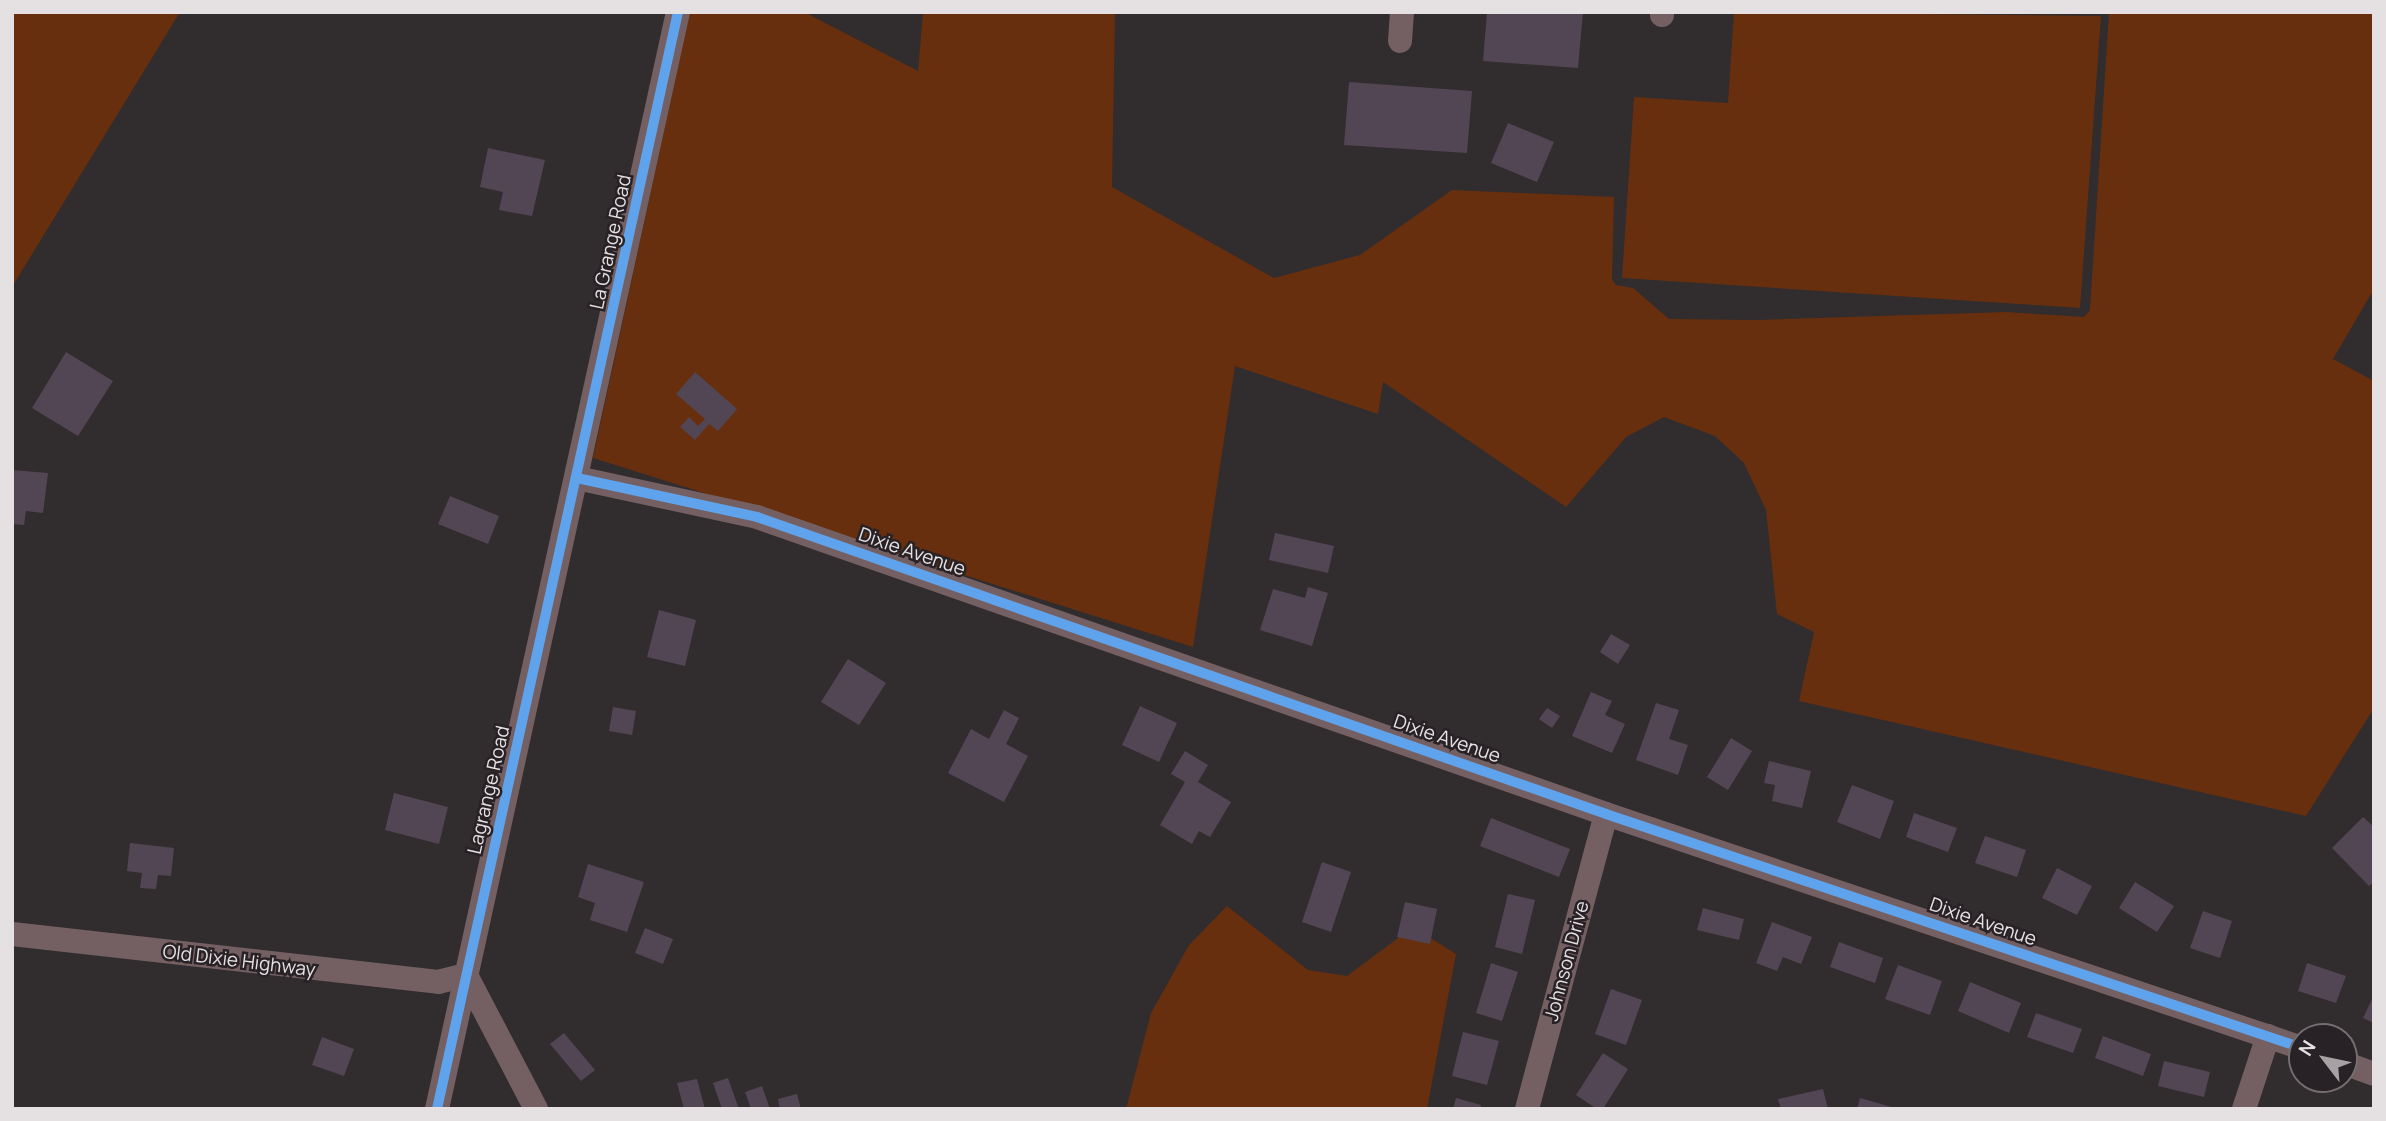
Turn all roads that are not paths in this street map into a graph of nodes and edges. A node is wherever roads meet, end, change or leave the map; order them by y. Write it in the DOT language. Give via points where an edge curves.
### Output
graph roads {
  1 [pos="678,12"];
  2 [pos="1402,12"];
  3 [pos="1400,41"];
  4 [pos="577,478"];
  5 [pos="1606,814"];
  6 [pos="12,934"];
  7 [pos="466,975"];
  8 [pos="2268,1036"];
  9 [pos="2288,1043"];
  10 [pos="541,1107"];
  11 [pos="437,1109"];
  12 [pos="1527,1109"];
  13 [pos="2244,1109"];
  1 -- 4 [label="street, La Grange Road"];
  2 -- 3 [label="street"];
  4 -- 5 [label="street, Dixie Avenue" via="757,517"];
  4 -- 7 [label="street, Lagrange Road"];
  5 -- 8 [label="street, Dixie Avenue"];
  5 -- 12 [label="street, Johnson Drive"];
  6 -- 7 [label="street, Old Dixie Highway" via="438,982"];
  7 -- 10 [label="street"];
  7 -- 11 [label="street, Lagrange Road"];
  8 -- 9 [label="street, Dixie Avenue"];
  8 -- 13 [label="street"];
}
